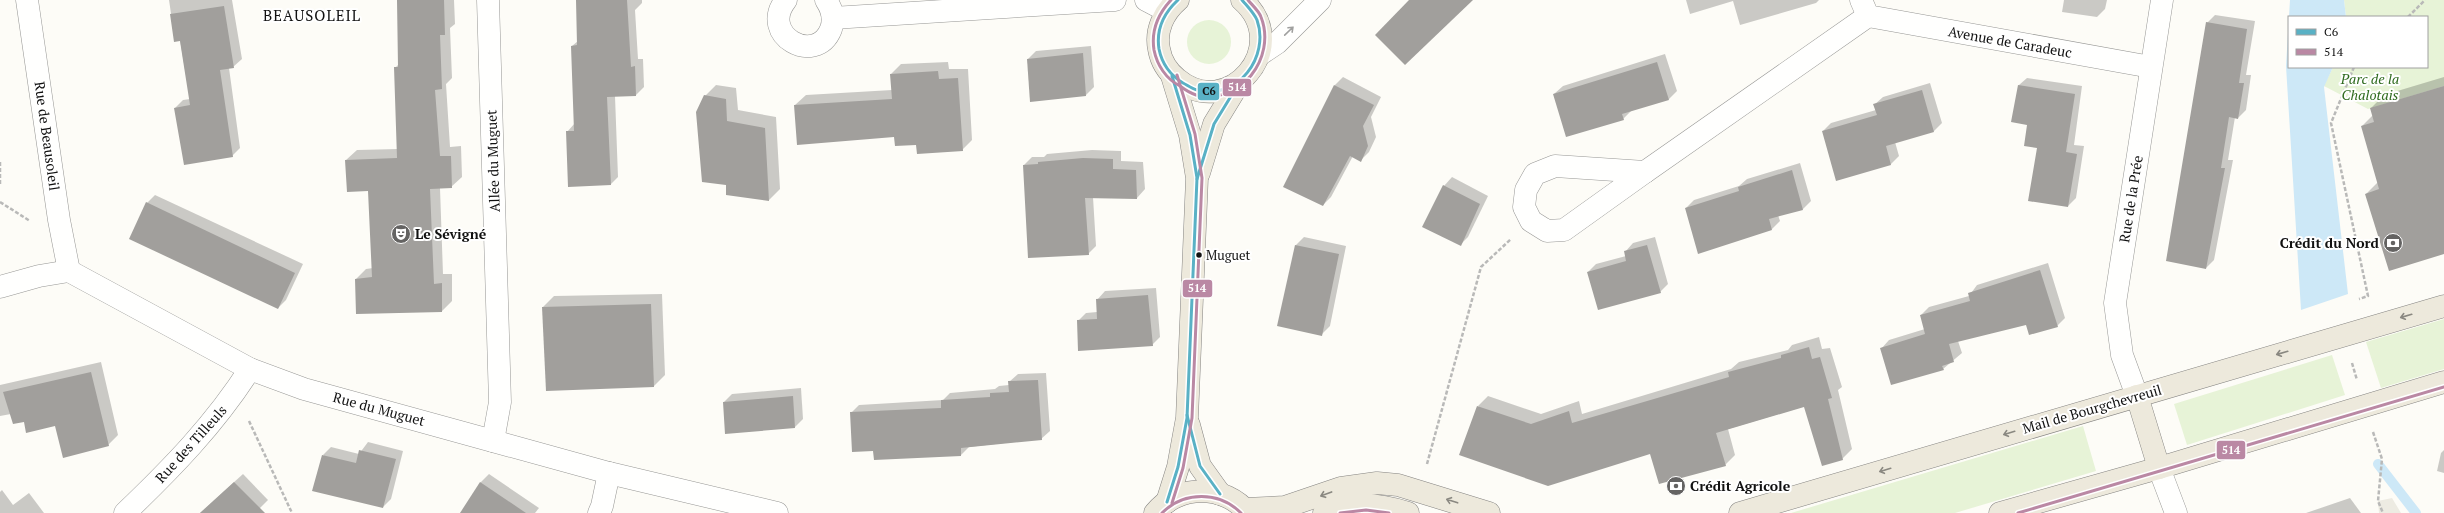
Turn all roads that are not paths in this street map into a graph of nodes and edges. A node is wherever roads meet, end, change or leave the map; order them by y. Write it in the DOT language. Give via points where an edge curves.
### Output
graph roads {
  1 [pos="27,0"];
  2 [pos="488,0"];
  3 [pos="786,0"];
  4 [pos="1115,0"];
  5 [pos="1146,0"];
  6 [pos="1242,0"];
  7 [pos="1320,0"];
  8 [pos="2162,0"];
  9 [pos="1172,4"];
  10 [pos="1865,8"];
  11 [pos="830,9"];
  12 [pos="1259,55"];
  13 [pos="2151,67"];
  14 [pos="1172,76"];
  15 [pos="1239,83"];
  16 [pos="1645,172"];
  17 [pos="1197,178"];
  18 [pos="69,272"];
  19 [pos="0,287"];
  20 [pos="2444,306"];
  21 [pos="250,369"];
  22 [pos="2444,382"];
  23 [pos="2137,396"];
  24 [pos="1187,418"];
  25 [pos="493,441"];
  26 [pos="2159,468"];
  27 [pos="609,473"];
  28 [pos="1220,494"];
  29 [pos="1161,507"];
  30 [pos="1247,511"];
  31 [pos="125,513"];
  32 [pos="599,513"];
  33 [pos="777,513"];
  34 [pos="1324,513"];
  35 [pos="1408,513"];
  36 [pos="1489,513"];
  37 [pos="1740,513"];
  38 [pos="2000,513"];
  39 [pos="2176,513"];
  1 -- 18 [label="street, Rue de Beausoleil"];
  2 -- 25 [label="street, Allée du Muguet" via="500,402"];
  3 -- 11 [label="street" via="779,12 780,26 786,38 799,45 813,45 825,38 830,32"];
  4 -- 11 [label="street"];
  5 -- 9 [label="street"];
  6 -- 12 [label="main road" via="1254,14 1258,24 1261,34"];
  12 -- 7 [label="street, one-way" via="1277,43"];
  8 -- 13 [label="street, Rue de la Prée"];
  9 -- 14 [label="main road" via="1161,22 1158,44 1163,61"];
  10 -- 13 [label="street, Avenue de Caradeuc"];
  10 -- 16 [label="street, Avenue de Caradeuc"];
  12 -- 15 [label="main road" via="1248,76"];
  13 -- 23 [label="street, Rue de la Prée" via="2115,302 2122,355"];
  14 -- 15 [label="main road" via="1182,83 1204,91 1216,91"];
  14 -- 17 [label="main road" via="1190,135"];
  15 -- 17 [label="main road" via="1214,124"];
  16 -- 16 [label="street, Avenue de Caradeuc" via="1555,166 1535,174 1526,190 1524,207 1531,221 1547,231 1564,230"];
  17 -- 24 [label="main road"];
  18 -- 19 [label="street" via="39,276"];
  18 -- 21 [label="street, Rue du Muguet"];
  20 -- 23 [label="main road, Mail de Bourgchevreuil, one-way"];
  21 -- 25 [label="street, Rue du Muguet" via="304,388"];
  21 -- 31 [label="street, Rue des Tilleuls" via="230,401 174,465"];
  22 -- 26 [label="main road"];
  23 -- 26 [label="main road"];
  23 -- 37 [label="main road, Mail de Bourgchevreuil, one-way"];
  24 -- 28 [label="main road" via="1200,466"];
  24 -- 29 [label="main road" via="1178,467"];
  25 -- 27 [label="street, Rue du Muguet"];
  26 -- 38 [label="main road"];
  26 -- 39 [label="street"];
  27 -- 32 [label="street"];
  27 -- 33 [label="street, Rue du Muguet"];
  28 -- 29 [label="main road" via="1193,491"];
  28 -- 30 [label="main road"];
  36 -- 30 [label="main road, one-way" via="1420,491 1377,483 1341,488 1285,507"];
  34 -- 35 [label="main road" via="1371,505"];
}
